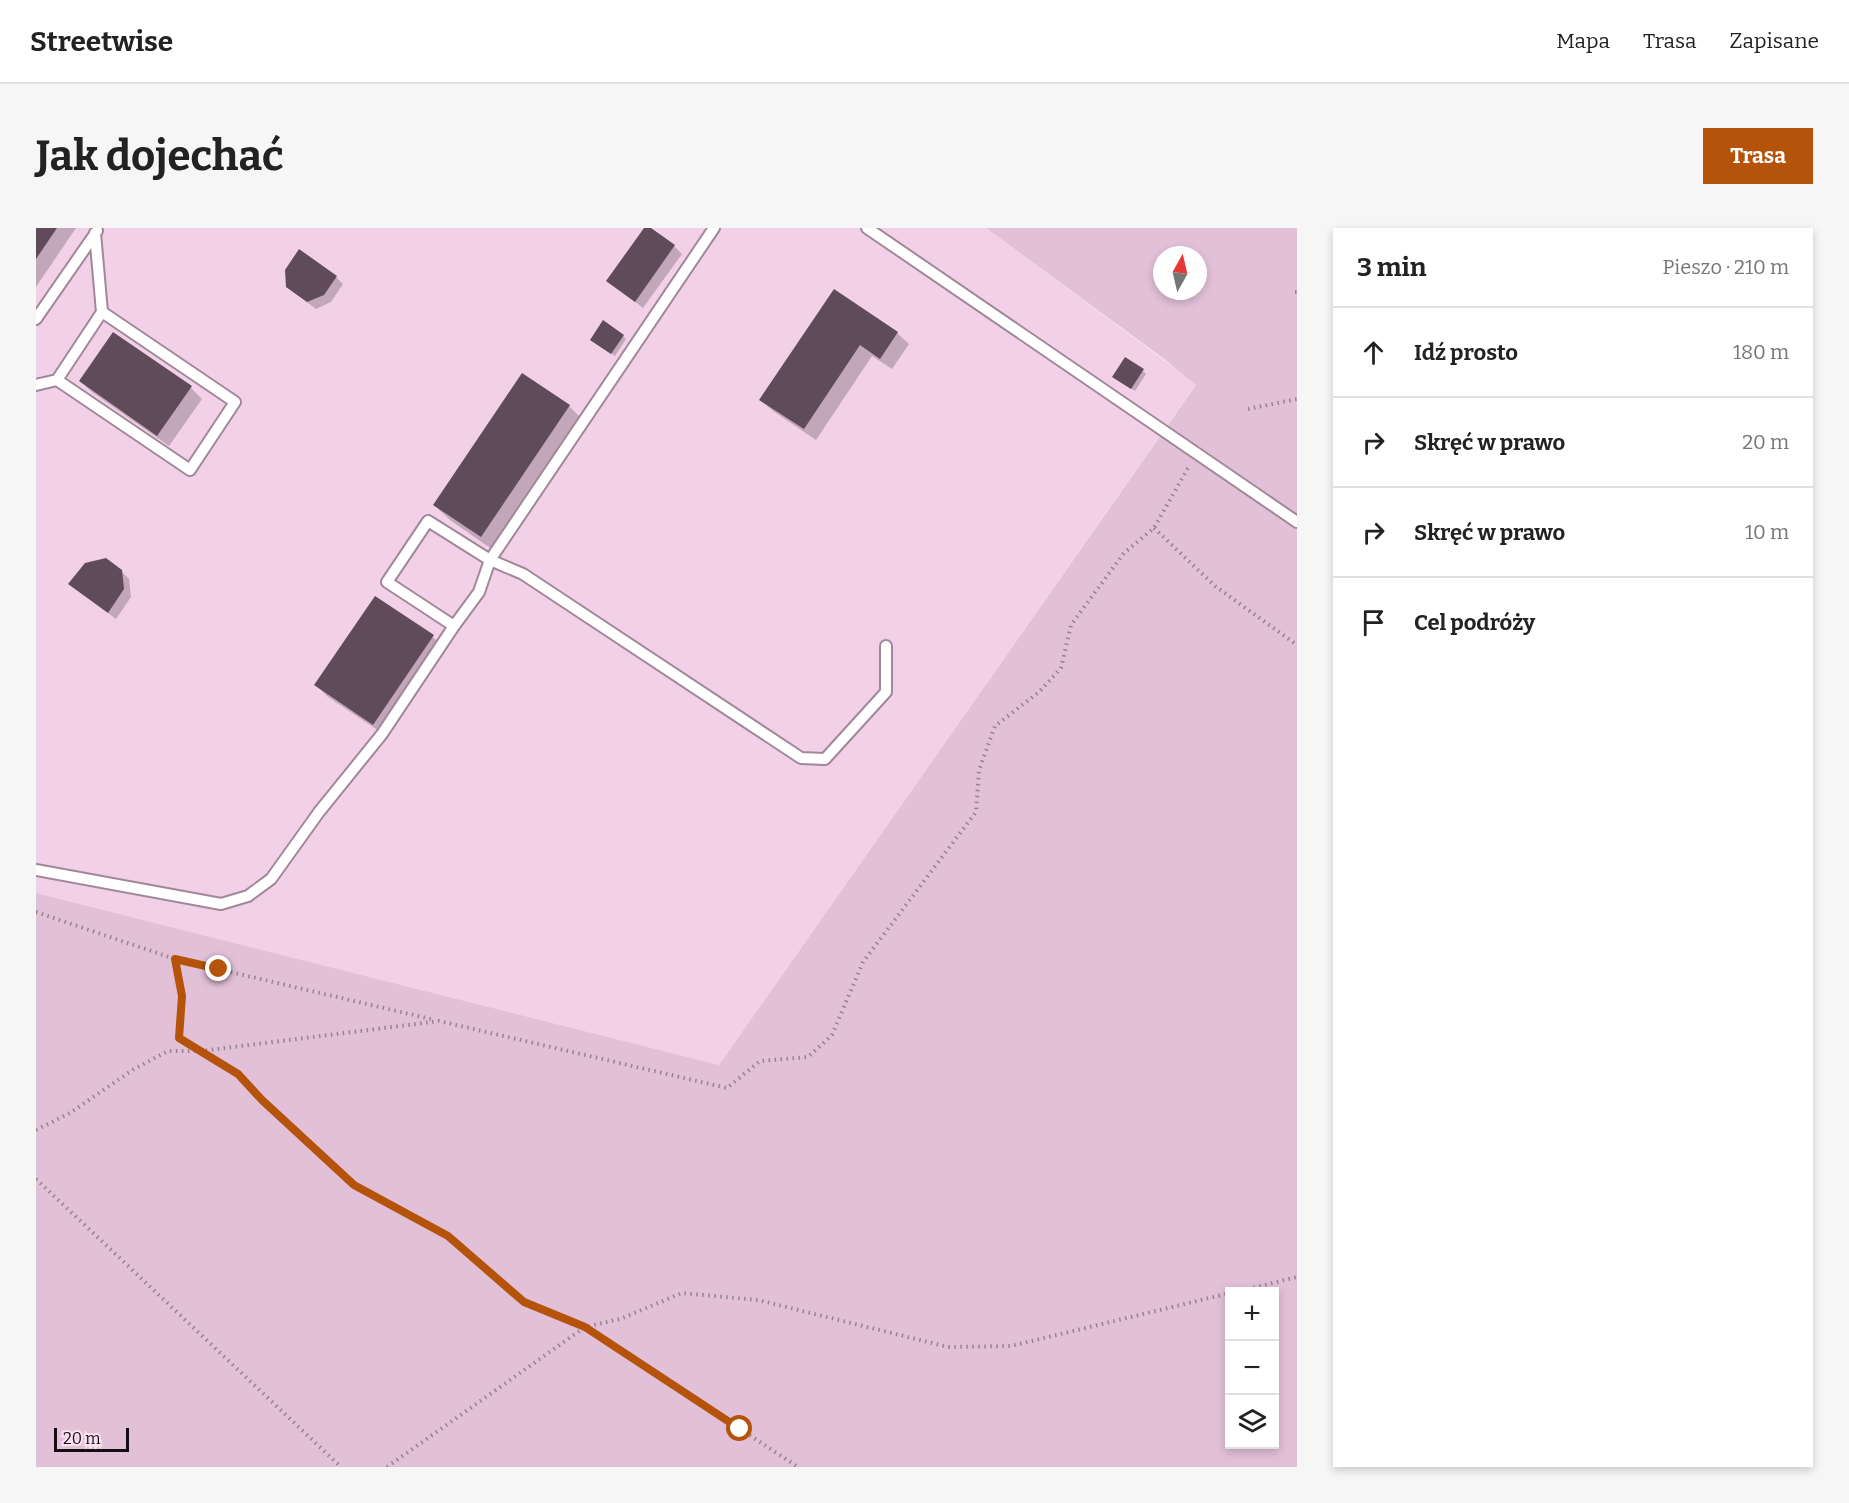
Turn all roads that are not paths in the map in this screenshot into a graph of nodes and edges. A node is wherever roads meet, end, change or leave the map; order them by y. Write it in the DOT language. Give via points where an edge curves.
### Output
graph roads {
  1 [pos="714,228"];
  2 [pos="867,228"];
  3 [pos="97,230"];
  4 [pos="102,312"];
  5 [pos="36,319"];
  6 [pos="57,380"];
  7 [pos="36,385"];
  8 [pos="1297,522"];
  9 [pos="490,560"];
  10 [pos="454,626"];
  11 [pos="886,646"];
  12 [pos="36,870"];
  1 -- 9 [label="lane"];
  2 -- 8 [label="lane"];
  3 -- 4 [label="lane"];
  3 -- 5 [label="lane"];
  4 -- 6 [label="lane"];
  4 -- 6 [label="lane" via="235,402 190,470"];
  6 -- 7 [label="lane"];
  9 -- 10 [label="lane" via="479,592"];
  9 -- 10 [label="lane" via="428,521 387,582"];
  9 -- 11 [label="lane" via="523,574 801,758 825,759 886,692"];
  10 -- 12 [label="lane" via="382,734 271,879 248,896 222,903"];
}
